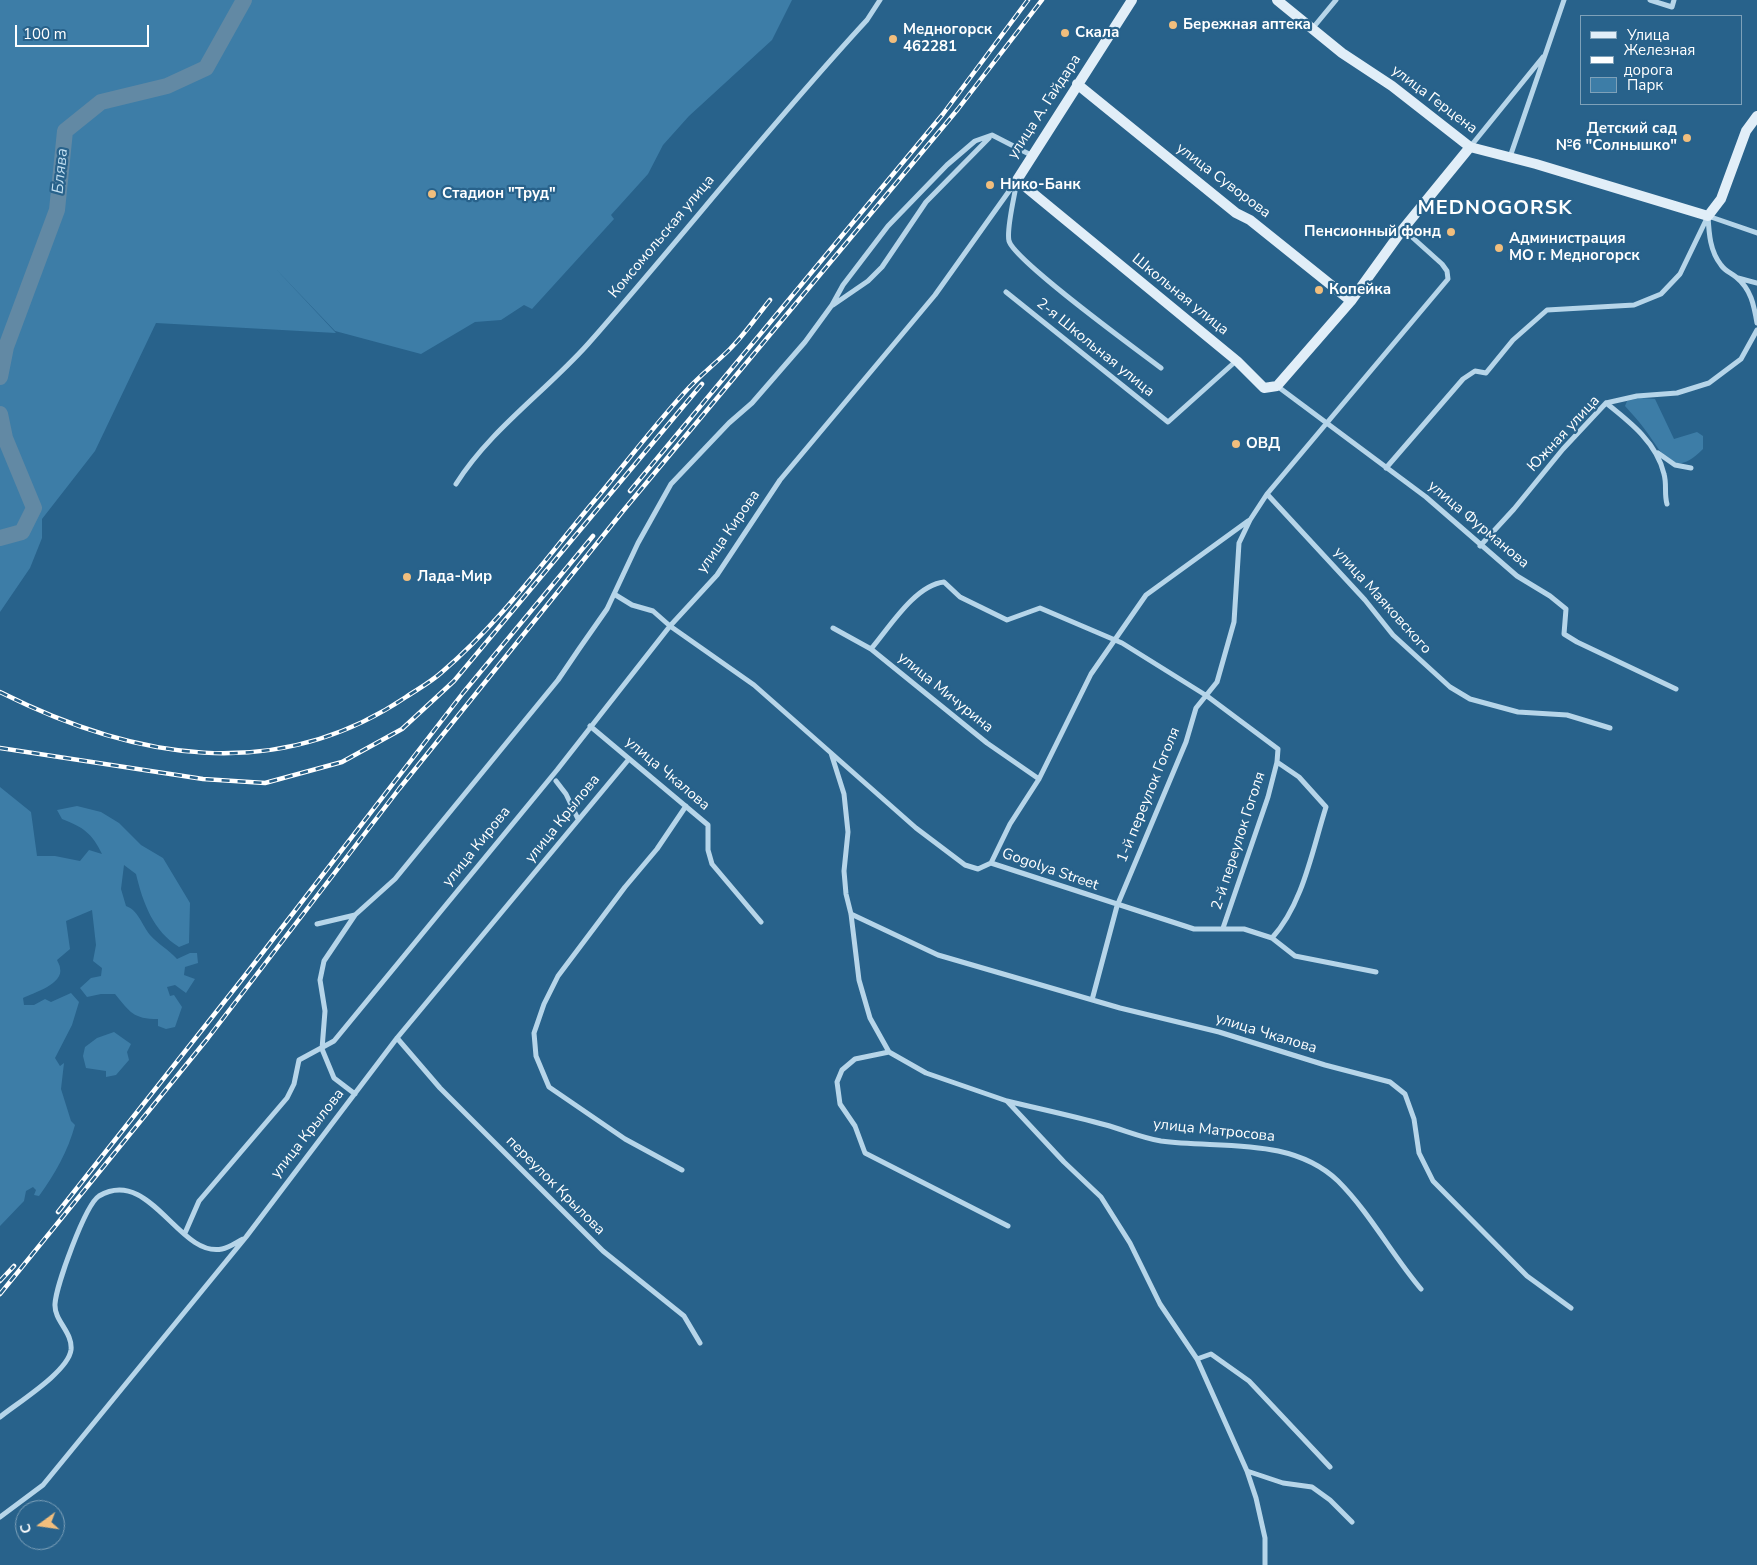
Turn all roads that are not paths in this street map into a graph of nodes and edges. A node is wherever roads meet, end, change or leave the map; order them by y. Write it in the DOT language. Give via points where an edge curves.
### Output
graph roads {
  1 [pos="880,0"];
  2 [pos="1132,0"];
  3 [pos="1277,0"];
  4 [pos="1336,0"];
  5 [pos="1564,0"];
  6 [pos="1650,0"];
  7 [pos="1674,0"];
  8 [pos="1312,30"];
  9 [pos="1544,55"];
  10 [pos="1077,84"];
  11 [pos="1757,116"];
  12 [pos="992,135"];
  13 [pos="1470,147"];
  14 [pos="1031,155"];
  15 [pos="1510,156"];
  16 [pos="1017,180"];
  17 [pos="1708,216"];
  18 [pos="1403,229"];
  19 [pos="1757,233"];
  20 [pos="1736,278"];
  21 [pos="1757,283"];
  22 [pos="1006,292"];
  23 [pos="1351,301"];
  24 [pos="832,305"];
  25 [pos="1757,322"];
  26 [pos="1757,330"];
  27 [pos="1237,361"];
  28 [pos="1161,368"];
  29 [pos="1277,386"];
  30 [pos="1606,403"];
  31 [pos="1326,424"];
  32 [pos="1657,453"];
  33 [pos="1386,468"];
  34 [pos="1691,468"];
  35 [pos="456,484"];
  36 [pos="1267,494"];
  37 [pos="1668,504"];
  38 [pos="1250,520"];
  39 [pos="1480,546"];
  40 [pos="614,594"];
  41 [pos="670,626"];
  42 [pos="834,628"];
  43 [pos="1116,637"];
  44 [pos="871,649"];
  45 [pos="1676,689"];
  46 [pos="1207,696"];
  47 [pos="590,726"];
  48 [pos="1610,728"];
  49 [pos="831,753"];
  50 [pos="629,759"];
  51 [pos="1277,762"];
  52 [pos="1039,779"];
  53 [pos="556,782"];
  54 [pos="686,806"];
  55 [pos="578,820"];
  56 [pos="991,863"];
  57 [pos="1117,906"];
  58 [pos="851,914"];
  59 [pos="355,915"];
  60 [pos="761,922"];
  61 [pos="317,924"];
  62 [pos="1223,928"];
  63 [pos="1272,938"];
  64 [pos="1376,972"];
  65 [pos="1092,1000"];
  66 [pos="397,1038"];
  67 [pos="322,1049"];
  68 [pos="889,1052"];
  69 [pos="355,1094"];
  70 [pos="1007,1101"];
  71 [pos="682,1170"];
  72 [pos="1008,1226"];
  73 [pos="185,1233"];
  74 [pos="246,1237"];
  75 [pos="1421,1289"];
  76 [pos="1571,1308"];
  77 [pos="700,1343"];
  78 [pos="1197,1359"];
  79 [pos="0,1417"];
  80 [pos="1330,1467"];
  81 [pos="1247,1471"];
  82 [pos="0,1517"];
  83 [pos="1352,1522"];
  84 [pos="1265,1565"];
  1 -- 35 [label="street, Комсомольская улица" via="867,20 586,346 491,440"];
  2 -- 10 [label="street, улица А. Гайдара"];
  3 -- 8 [label="street, улица Герцена"];
  4 -- 8 [label="street"];
  5 -- 9 [label="street"];
  6 -- 7 [label="street" via="1672,7"];
  8 -- 13 [label="street, улица Герцена"];
  9 -- 13 [label="street"];
  9 -- 15 [label="street"];
  10 -- 14 [label="street, улица А. Гайдара"];
  10 -- 23 [label="street, улица Суворова"];
  11 -- 17 [label="street" via="1746,130 1721,199"];
  12 -- 14 [label="street"];
  12 -- 24 [label="street" via="926,202 882,267 868,281"];
  12 -- 24 [label="street" via="975,142 947,165 888,226 843,285"];
  13 -- 15 [label="street, улица Герцена"];
  13 -- 18 [label="street"];
  14 -- 16 [label="street, улица А. Гайдара"];
  15 -- 17 [label="street, улица Герцена"];
  16 -- 27 [label="street, Школьная улица"];
  16 -- 28 [label="street" via="1008,230 1011,247"];
  16 -- 41 [label="street, улица Кирова" via="935,295 780,480 716,574"];
  17 -- 19 [label="street"];
  17 -- 20 [label="street" via="1714,253 1721,266"];
  17 -- 33 [label="street" via="1680,274 1661,294 1634,305 1547,310 1513,340 1486,372 1475,371 1464,379"];
  18 -- 23 [label="street"];
  18 -- 31 [label="street" via="1442,264 1448,279"];
  20 -- 21 [label="street"];
  20 -- 25 [label="street" via="1750,293"];
  22 -- 27 [label="street, 2-я Школьная улица" via="1168,422"];
  23 -- 29 [label="street"];
  24 -- 40 [label="street" via="752,403 672,484 638,543"];
  26 -- 30 [label="street, Южная улица" via="1741,359 1708,383 1677,393 1637,396"];
  27 -- 29 [label="street, Школьная улица" via="1264,388"];
  29 -- 31 [label="street, Школьная улица"];
  30 -- 32 [label="street" via="1630,421"];
  30 -- 39 [label="street, Южная улица"];
  31 -- 33 [label="street, улица Фурманова"];
  31 -- 36 [label="street"];
  32 -- 34 [label="street" via="1675,465"];
  32 -- 37 [label="street" via="1667,486 1665,496"];
  33 -- 39 [label="street, улица Фурманова" via="1426,497"];
  36 -- 38 [label="street"];
  36 -- 48 [label="street, улица Маяковского" via="1359,593 1393,635 1450,687 1470,699 1518,712 1567,715"];
  38 -- 43 [label="street" via="1146,595"];
  38 -- 46 [label="street, 1-й переулок Гоголя" via="1239,543 1234,622 1218,682"];
  39 -- 45 [label="street, улица Фурманова" via="1566,609 1564,634"];
  40 -- 41 [label="street, Gogolya Street" via="653,612"];
  40 -- 59 [label="street" via="558,680 395,879"];
  41 -- 47 [label="street, улица Кирова"];
  41 -- 49 [label="street, Gogolya Street" via="754,685"];
  42 -- 44 [label="street, улица Мичурина"];
  43 -- 44 [label="street" via="1040,608 1007,620 960,597 944,582 918,593"];
  43 -- 46 [label="street"];
  43 -- 52 [label="street" via="1092,674"];
  44 -- 52 [label="street, улица Мичурина" via="987,743"];
  46 -- 51 [label="street" via="1278,749"];
  46 -- 57 [label="street, 1-й переулок Гоголя" via="1196,708 1186,742"];
  47 -- 50 [label="street, улица Чкалова"];
  47 -- 67 [label="street, улица Кирова" via="334,1040"];
  49 -- 56 [label="street, Gogolya Street" via="916,828 965,865 978,869"];
  49 -- 58 [label="street" via="841,777 847,813 844,871"];
  50 -- 54 [label="street, улица Чкалова"];
  50 -- 55 [label="street, улица Крылова"];
  51 -- 62 [label="street, 2-й переулок Гоголя"];
  51 -- 63 [label="street" via="1299,776 1326,808 1286,922"];
  52 -- 56 [label="street" via="1010,824"];
  53 -- 55 [label="street" via="566,794"];
  54 -- 60 [label="street, улица Чкалова" via="708,825 708,850 712,864"];
  54 -- 71 [label="street" via="657,849 558,976 534,1032 536,1056 550,1087 625,1139"];
  55 -- 66 [label="street, улица Крылова"];
  56 -- 57 [label="street, Gogolya Street"];
  57 -- 62 [label="street, Gogolya Street" via="1194,929"];
  57 -- 65 [label="street, 1-й переулок Гоголя"];
  58 -- 65 [label="street, улица Чкалова" via="938,955"];
  58 -- 68 [label="street" via="859,980 870,1018"];
  59 -- 61 [label="street"];
  59 -- 67 [label="street" via="324,960 320,980 324,1011"];
  62 -- 63 [label="street, Gogolya Street" via="1244,929"];
  63 -- 64 [label="street, Gogolya Street" via="1295,956"];
  65 -- 76 [label="street, улица Чкалова" via="1219,1032 1390,1082 1405,1094 1414,1119 1419,1153 1433,1181 1527,1276"];
  66 -- 69 [label="street, улица Крылова"];
  66 -- 77 [label="street, переулок Крылова" via="440,1088 603,1251 684,1316"];
  67 -- 69 [label="street" via="334,1078"];
  67 -- 73 [label="street, улица Кирова" via="299,1060 287,1098 199,1202"];
  68 -- 70 [label="street, улица Матросова" via="926,1073"];
  68 -- 72 [label="street" via="855,1059 842,1070 837,1082 840,1104 855,1126 864,1153"];
  69 -- 74 [label="street, улица Крылова"];
  70 -- 75 [label="street, улица Матросова" via="1160,1141 1284,1152 1312,1163 1338,1181"];
  70 -- 78 [label="street, улица Матросова" via="1102,1197 1130,1243 1160,1304"];
  73 -- 74 [label="street" via="203,1248 223,1249"];
  73 -- 79 [label="street" via="153,1204 134,1192 111,1190 97,1197 87,1210 77,1234 54,1305 68,1334 71,1350 64,1365"];
  74 -- 82 [label="street, улица Крылова" via="43,1486"];
  78 -- 80 [label="street" via="1211,1354 1249,1381"];
  78 -- 81 [label="street, улица Матросова"];
  81 -- 83 [label="street" via="1275,1481 1312,1487"];
  81 -- 84 [label="street, улица Матросова" via="1265,1538"];
}
